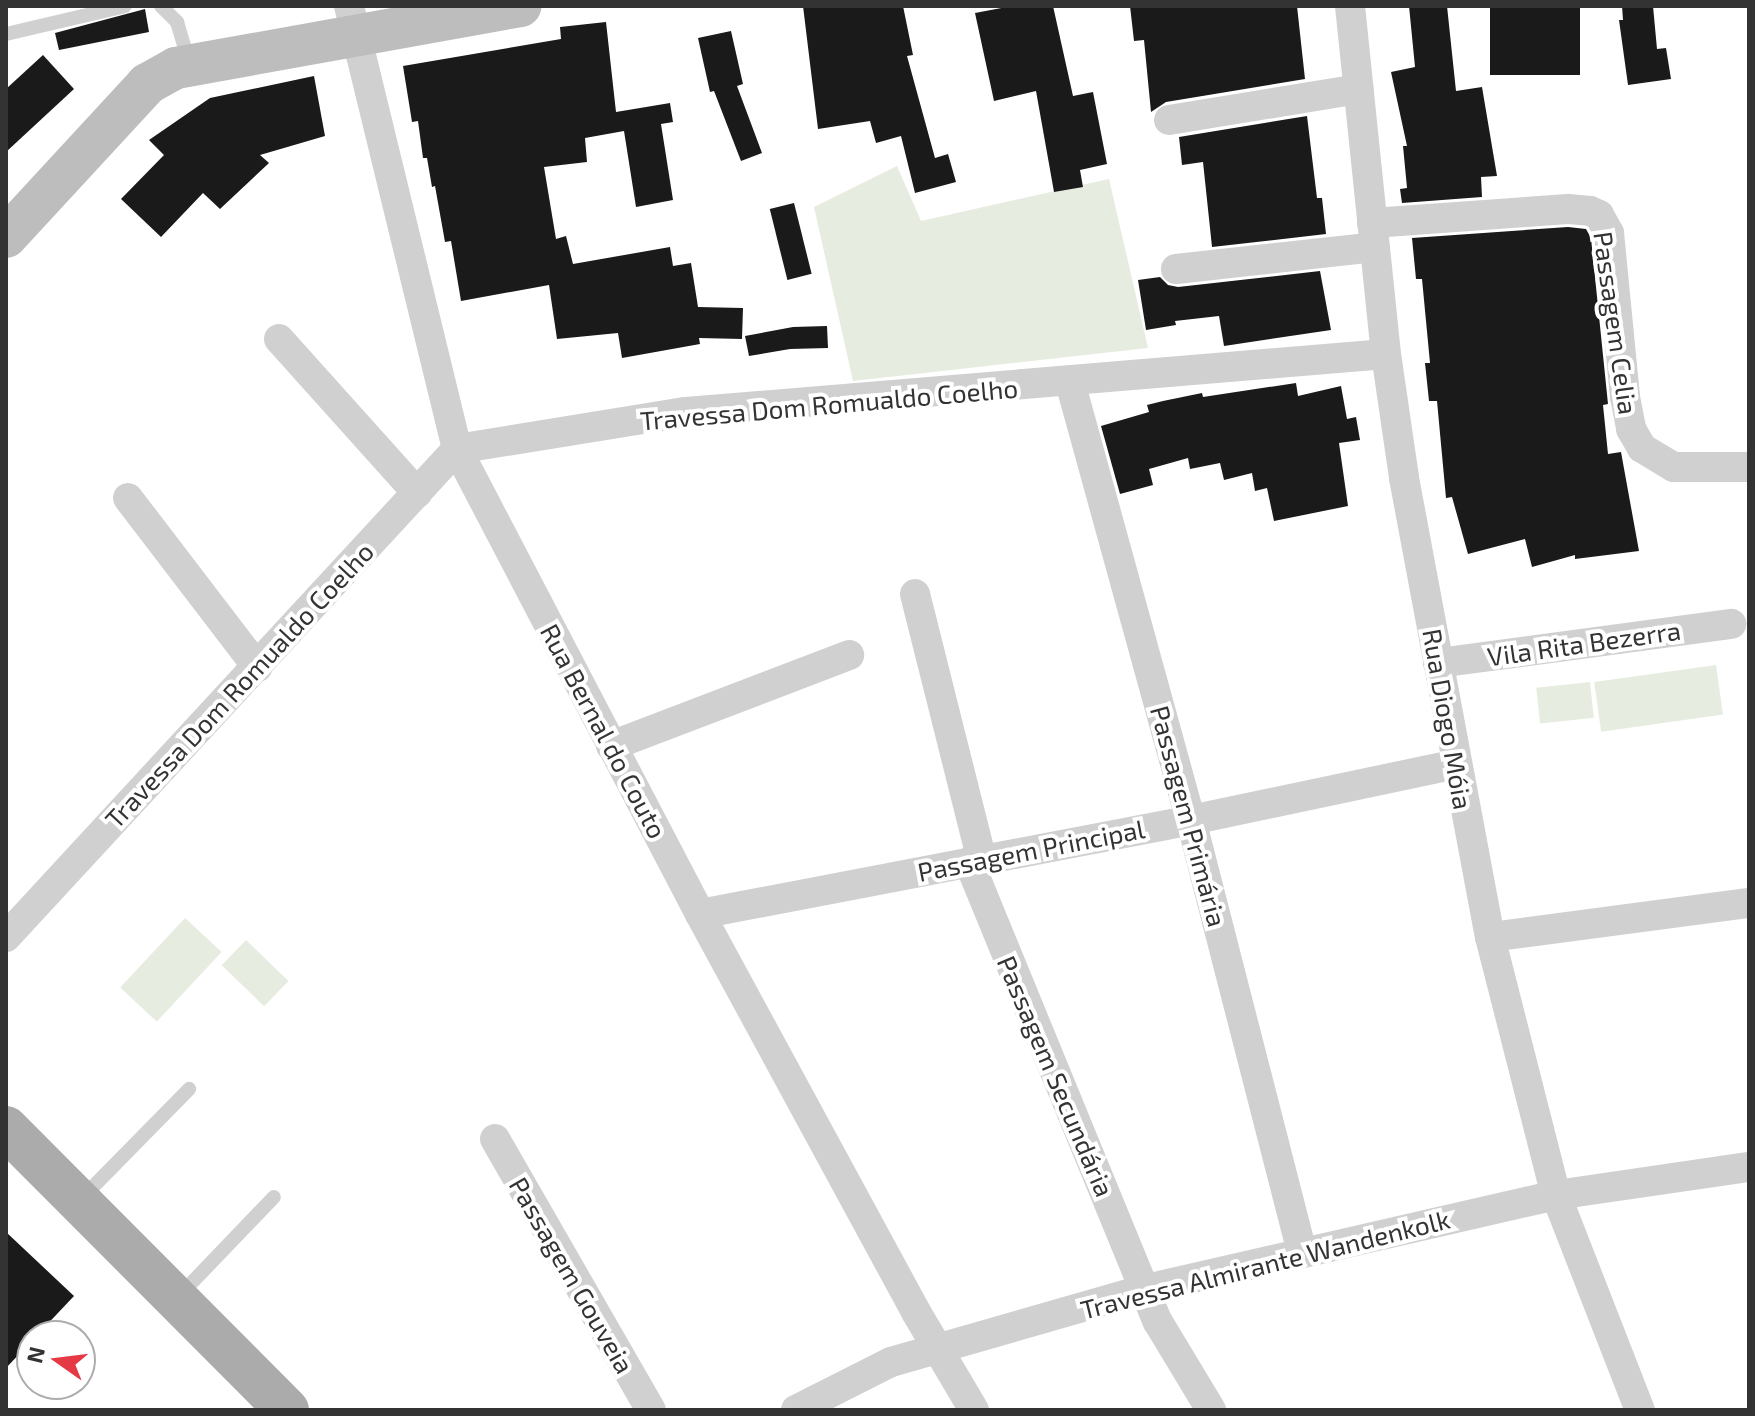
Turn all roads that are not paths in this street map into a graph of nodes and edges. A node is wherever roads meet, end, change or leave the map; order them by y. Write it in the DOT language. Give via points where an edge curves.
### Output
graph roads {
  1 [pos="125,6"];
  2 [pos="161,6"];
  3 [pos="520,6"];
  4 [pos="1350,6"];
  5 [pos="352,22"];
  6 [pos="6,34"];
  7 [pos="190,67"];
  8 [pos="1358,89"];
  9 [pos="1169,120"];
  10 [pos="1374,235"];
  11 [pos="6,237"];
  12 [pos="1176,269"];
  13 [pos="279,339"];
  14 [pos="1386,354"];
  15 [pos="1070,382"];
  16 [pos="457,449"];
  17 [pos="1749,467"];
  18 [pos="417,493"];
  19 [pos="128,498"];
  20 [pos="915,594"];
  21 [pos="1731,624"];
  22 [pos="849,655"];
  23 [pos="1438,663"];
  24 [pos="257,667"];
  25 [pos="611,746"];
  26 [pos="1456,764"];
  27 [pos="1191,820"];
  28 [pos="975,861"];
  29 [pos="1749,903"];
  30 [pos="700,914"];
  31 [pos="6,937"];
  32 [pos="1490,937"];
  33 [pos="189,1089"];
  34 [pos="6,1128"];
  35 [pos="495,1139"];
  36 [pos="1749,1167"];
  37 [pos="1556,1195"];
  38 [pos="274,1197"];
  39 [pos="79,1201"];
  40 [pos="1302,1252"];
  41 [pos="1146,1289"];
  42 [pos="176,1299"];
  43 [pos="936,1348"];
  44 [pos="287,1410"];
  45 [pos="651,1410"];
  46 [pos="796,1410"];
  47 [pos="974,1410"];
  48 [pos="1211,1410"];
  49 [pos="1640,1410"];
  1 -- 6 [label="lane"];
  2 -- 7 [label="lane" via="177,22"];
  3 -- 5 [label="street"];
  4 -- 8 [label="street, Rua Diogo Móia"];
  5 -- 7 [label="street"];
  5 -- 16 [label="street, Rua Bernal do Couto"];
  7 -- 11 [label="street" via="176,68 147,84"];
  8 -- 9 [label="street"];
  8 -- 10 [label="street, Rua Diogo Móia"];
  10 -- 12 [label="street, Passagem Celia"];
  10 -- 14 [label="street, Rua Diogo Móia"];
  10 -- 17 [label="street, Passagem Celia" via="1568,209 1599,215 1609,233 1625,397 1631,429 1642,448 1674,467"];
  13 -- 18 [label="street"];
  14 -- 15 [label="street, Travessa Dom Romualdo Coelho"];
  14 -- 23 [label="street, Rua Diogo Móia"];
  15 -- 16 [label="street, Travessa Dom Romualdo Coelho" via="686,412"];
  15 -- 27 [label="street, Passagem Primária"];
  16 -- 18 [label="street, Travessa Dom Romualdo Coelho"];
  16 -- 25 [label="street, Rua Bernal do Couto"];
  18 -- 24 [label="street, Travessa Dom Romualdo Coelho"];
  19 -- 24 [label="street"];
  20 -- 28 [label="street, Passagem Secundária"];
  21 -- 23 [label="street, Vila Rita Bezerra"];
  22 -- 25 [label="street"];
  23 -- 26 [label="street, Rua Diogo Móia"];
  24 -- 31 [label="street, Travessa Dom Romualdo Coelho"];
  25 -- 30 [label="street, Rua Bernal do Couto"];
  26 -- 27 [label="street, Passagem Principal"];
  26 -- 32 [label="street, Rua Diogo Móia"];
  27 -- 28 [label="street, Passagem Principal"];
  27 -- 40 [label="street, Passagem Primária"];
  28 -- 30 [label="street, Passagem Principal"];
  28 -- 41 [label="street, Passagem Secundária"];
  29 -- 32 [label="street"];
  30 -- 43 [label="street, Rua Bernal do Couto"];
  32 -- 37 [label="street, Rua Diogo Móia"];
  33 -- 39 [label="lane"];
  34 -- 39 [label="main road"];
  35 -- 45 [label="street, Passagem Gouveia"];
  36 -- 37 [label="street, Travessa Almirante Wandenkolk"];
  37 -- 40 [label="street, Travessa Almirante Wandenkolk"];
  37 -- 49 [label="street, Rua Diogo Móia"];
  38 -- 42 [label="lane"];
  39 -- 42 [label="main road"];
  40 -- 41 [label="street, Travessa Almirante Wandenkolk"];
  41 -- 43 [label="street, Travessa Almirante Wandenkolk"];
  41 -- 48 [label="street, Passagem Secundária" via="1158,1322"];
  42 -- 44 [label="main road"];
  43 -- 46 [label="street, Travessa Almirante Wandenkolk" via="891,1362"];
  43 -- 47 [label="street, Rua Bernal do Couto"];
}
